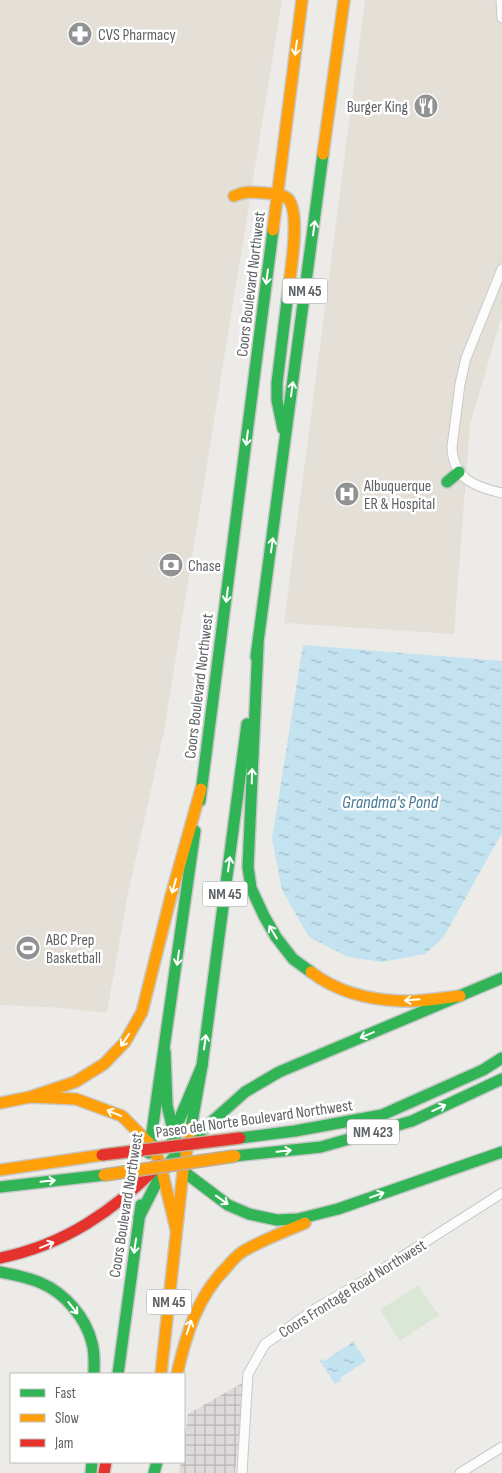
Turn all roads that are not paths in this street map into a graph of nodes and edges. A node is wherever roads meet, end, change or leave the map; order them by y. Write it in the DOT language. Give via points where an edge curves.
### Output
graph roads {
  1 [pos="302,0"];
  2 [pos="344,0"];
  3 [pos="501,0"];
  4 [pos="502,18"];
  5 [pos="278,194"];
  6 [pos="234,196"];
  7 [pos="502,269"];
  8 [pos="285,438"];
  9 [pos="459,472"];
  10 [pos="447,482"];
  11 [pos="502,493"];
  12 [pos="258,645"];
  13 [pos="202,788"];
  14 [pos="502,978"];
  15 [pos="460,996"];
  16 [pos="164,1052"];
  17 [pos="502,1058"];
  18 [pos="202,1066"];
  19 [pos="502,1079"];
  20 [pos="30,1097"];
  21 [pos="0,1103"];
  22 [pos="173,1134"];
  23 [pos="188,1142"];
  24 [pos="150,1145"];
  25 [pos="179,1151"];
  26 [pos="502,1152"];
  27 [pos="161,1168"];
  28 [pos="0,1170"];
  29 [pos="183,1171"];
  30 [pos="145,1181"];
  31 [pos="0,1186"];
  32 [pos="502,1193"];
  33 [pos="338,1209"];
  34 [pos="139,1218"];
  35 [pos="176,1229"];
  36 [pos="0,1258"];
  37 [pos="0,1272"];
  38 [pos="94,1373"];
  39 [pos="118,1373"];
  40 [pos="161,1373"];
  41 [pos="177,1373"];
  42 [pos="502,1446"];
  43 [pos="242,1473"];
  44 [pos="460,1473"];
  1 -- 5 [label="main road, Coors Boulevard Northwest / NM 45, one-way"];
  8 -- 2 [label="main road, NM 45, one-way"];
  3 -- 4 [label="street"];
  5 -- 6 [label="main road" via="244,192"];
  5 -- 8 [label="main road" via="292,204 295,217 277,383 278,410"];
  5 -- 13 [label="main road, Coors Boulevard Northwest / NM 45, one-way"];
  7 -- 9 [label="street" via="463,370 452,447"];
  12 -- 8 [label="main road, NM 45, one-way"];
  9 -- 10 [label="main road"];
  9 -- 11 [label="street" via="482,488"];
  15 -- 12 [label="main road, one-way" via="403,1001 340,990 293,959 272,930 251,888 248,867"];
  18 -- 12 [label="main road, NM 45, one-way"];
  13 -- 16 [label="main road, Coors Boulevard Northwest / NM 45, one-way"];
  13 -- 20 [label="main road, one-way" via="142,1012 125,1042 104,1064 75,1082"];
  14 -- 15 [label="main road"];
  15 -- 23 [label="main road, one-way" via="279,1072 244,1092"];
  16 -- 22 [label="main road" via="167,1105"];
  16 -- 24 [label="main road, Coors Boulevard Northwest / NM 45"];
  17 -- 28 [label="main road, Paseo del Norte Boulevard Northwest / NM 423, bridge" via="483,1070 382,1115 295,1131"];
  18 -- 22 [label="main road"];
  18 -- 23 [label="main road, NM 45"];
  31 -- 19 [label="main road, Paseo del Norte Boulevard Northwest / NM 423, one-way, bridge" via="321,1147 412,1121"];
  20 -- 21 [label="main road"];
  24 -- 20 [label="main road, one-way" via="122,1116 76,1099"];
  22 -- 25 [label="main road"];
  22 -- 27 [label="main road"];
  23 -- 25 [label="main road"];
  23 -- 29 [label="main road, NM 45"];
  24 -- 27 [label="main road"];
  24 -- 30 [label="main road, Coors Boulevard Northwest / NM 45"];
  25 -- 27 [label="main road"];
  25 -- 29 [label="main road"];
  33 -- 26 [label="main road, one-way"];
  27 -- 30 [label="main road"];
  27 -- 34 [label="main road"];
  27 -- 35 [label="main road"];
  29 -- 33 [label="main road, one-way" via="228,1205 249,1214 277,1220 298,1219"];
  29 -- 35 [label="main road, NM 45"];
  30 -- 34 [label="main road, Coors Boulevard Northwest / NM 45"];
  36 -- 30 [label="main road, one-way" via="47,1245 83,1227"];
  32 -- 43 [label="street, Coors Frontage Road Northwest" via="315,1309 265,1344 248,1374"];
  41 -- 33 [label="main road, one-way" via="191,1320 203,1294 220,1273 240,1253"];
  34 -- 39 [label="main road, Coors Boulevard Northwest / NM 45, one-way"];
  35 -- 40 [label="main road, NM 45"];
  37 -- 38 [label="main road, one-way" via="28,1278 67,1300 90,1336 95,1357"];
  42 -- 44 [label="street"];
}
